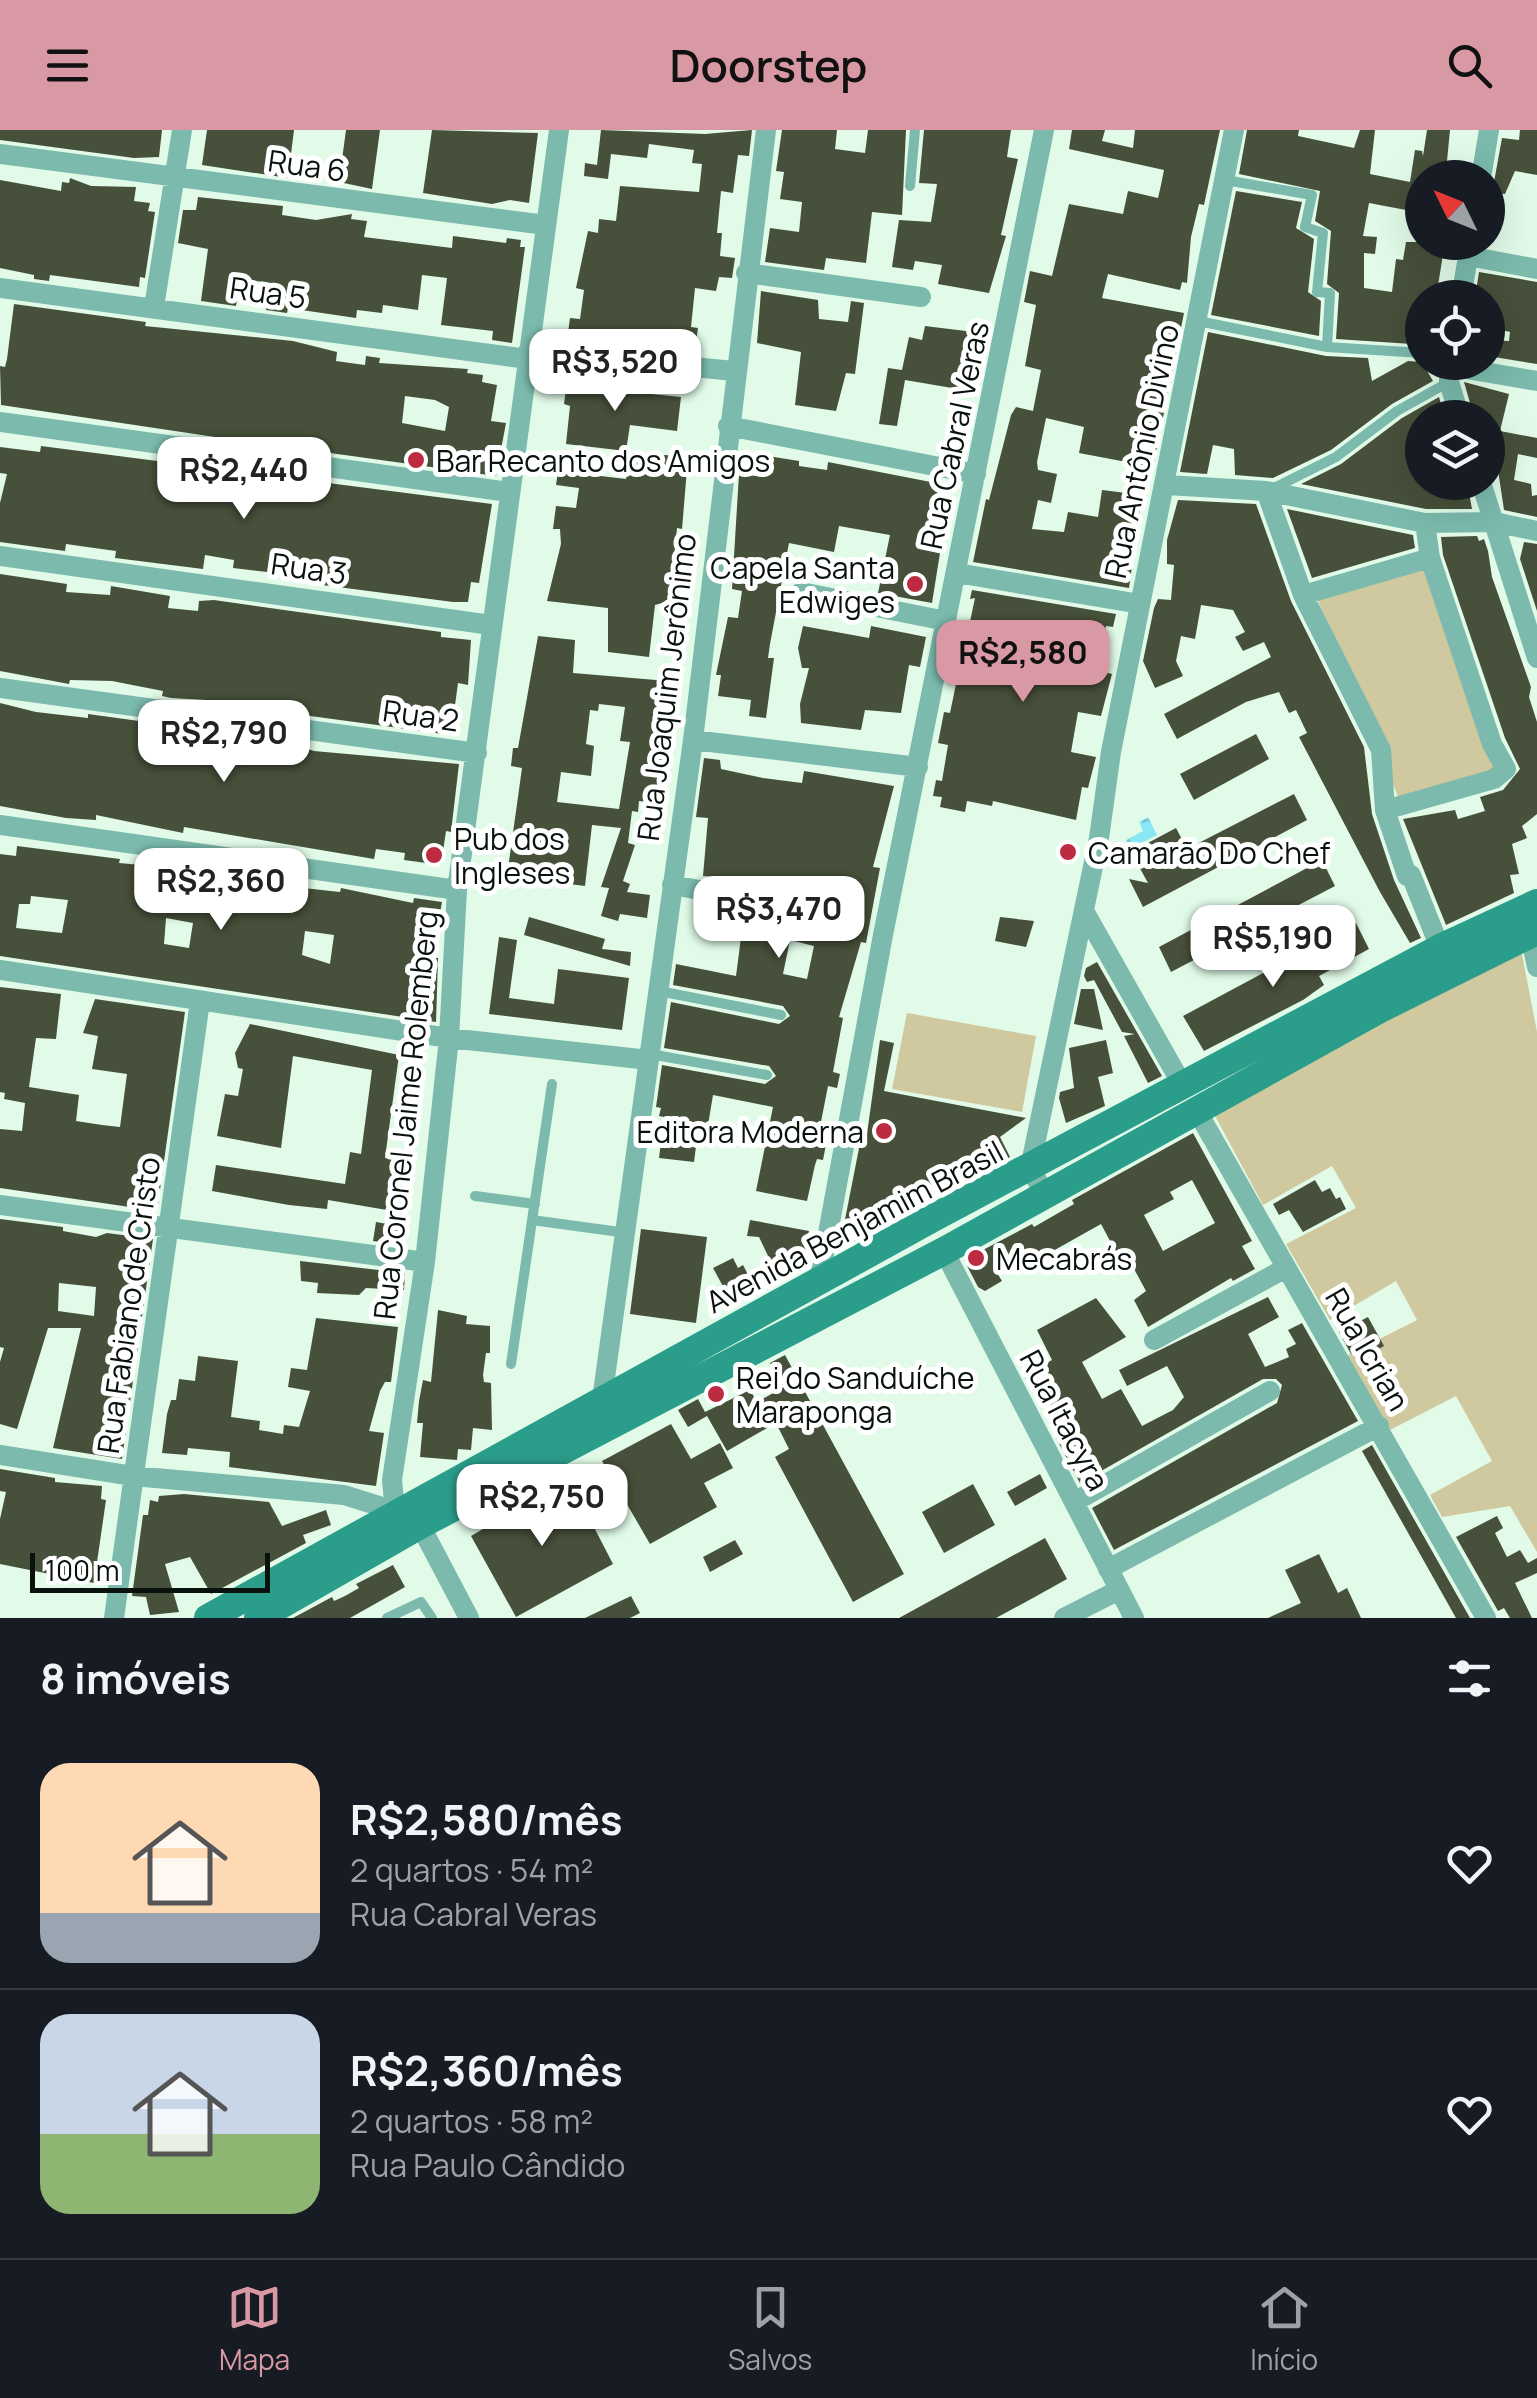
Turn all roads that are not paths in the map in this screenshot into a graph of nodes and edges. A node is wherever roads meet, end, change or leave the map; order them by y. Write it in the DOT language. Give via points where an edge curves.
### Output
graph roads {
  1 [pos="182,130"];
  2 [pos="559,130"];
  3 [pos="766,130"];
  4 [pos="915,130"];
  5 [pos="1044,130"];
  6 [pos="1234,130"];
  7 [pos="1490,130"];
  8 [pos="0,154"];
  9 [pos="1484,160"];
  10 [pos="174,176"];
  11 [pos="1225,180"];
  12 [pos="910,186"];
  13 [pos="546,225"];
  14 [pos="1505,260"];
  15 [pos="1537,269"];
  16 [pos="746,274"];
  17 [pos="0,288"];
  18 [pos="921,297"];
  19 [pos="154,307"];
  20 [pos="1198,321"];
  21 [pos="1328,347"];
  22 [pos="1405,352"];
  23 [pos="528,355"];
  24 [pos="734,372"];
  25 [pos="1505,377"];
  26 [pos="1437,380"];
  27 [pos="1537,381"];
  28 [pos="0,422"];
  29 [pos="728,426"];
  30 [pos="976,474"];
  31 [pos="1167,484"];
  32 [pos="1266,491"];
  33 [pos="509,492"];
  34 [pos="1487,500"];
  35 [pos="1494,522"];
  36 [pos="1425,523"];
  37 [pos="1537,531"];
  38 [pos="0,556"];
  39 [pos="1430,558"];
  40 [pos="957,574"];
  41 [pos="801,592"];
  42 [pos="1302,594"];
  43 [pos="1140,604"];
  44 [pos="946,621"];
  45 [pos="491,624"];
  46 [pos="1537,658"];
  47 [pos="0,688"];
  48 [pos="693,740"];
  49 [pos="477,753"];
  50 [pos="918,767"];
  51 [pos="1385,810"];
  52 [pos="0,825"];
  53 [pos="672,885"];
  54 [pos="457,890"];
  55 [pos="1537,903"];
  56 [pos="801,908"];
  57 [pos="1084,911"];
  58 [pos="1534,933"];
  59 [pos="1440,948"];
  60 [pos="1537,966"];
  61 [pos="0,970"];
  62 [pos="658,991"];
  63 [pos="200,1000"];
  64 [pos="781,1014"];
  65 [pos="1305,1036"];
  66 [pos="449,1038"];
  67 [pos="649,1057"];
  68 [pos="767,1075"];
  69 [pos="552,1084"];
  70 [pos="1183,1086"];
  71 [pos="1197,1111"];
  72 [pos="1030,1168"];
  73 [pos="1044,1193"];
  74 [pos="475,1196"];
  75 [pos="534,1204"];
  76 [pos="0,1205"];
  77 [pos="532,1220"];
  78 [pos="172,1230"];
  79 [pos="628,1233"];
  80 [pos="944,1251"];
  81 [pos="425,1262"];
  82 [pos="1286,1268"];
  83 [pos="819,1282"];
  84 [pos="1154,1340"];
  85 [pos="511,1364"];
  86 [pos="1270,1391"];
  87 [pos="602,1398"];
  88 [pos="1379,1426"];
  89 [pos="600,1429"];
  90 [pos="0,1455"];
  91 [pos="133,1476"];
  92 [pos="1076,1501"];
  93 [pos="408,1518"];
  94 [pos="1108,1569"];
  95 [pos="1119,1590"];
  96 [pos="114,1618"];
  97 [pos="208,1618"];
  98 [pos="258,1618"];
  99 [pos="386,1618"];
  100 [pos="432,1618"];
  101 [pos="469,1618"];
  102 [pos="1064,1618"];
  103 [pos="1134,1618"];
  104 [pos="1486,1618"];
  1 -- 10 [label="street"];
  2 -- 13 [label="street, Rua Coronel Jaime Rolemberg"];
  3 -- 16 [label="street, Rua Joaquim Jerônimo"];
  4 -- 12 [label="lane"];
  5 -- 30 [label="street, Rua Cabral Veras"];
  6 -- 11 [label="street, Rua Antônio Divino"];
  7 -- 9 [label="street"];
  8 -- 10 [label="street, Rua 6"];
  10 -- 13 [label="street, Rua 6"];
  10 -- 19 [label="street"];
  11 -- 20 [label="street, Rua Antônio Divino"];
  11 -- 21 [label="lane" via="1312,195 1305,227 1323,233 1317,292 1330,294"];
  13 -- 23 [label="street, Rua Coronel Jaime Rolemberg"];
  14 -- 15 [label="street"];
  16 -- 18 [label="street"];
  16 -- 24 [label="street, Rua Joaquim Jerônimo"];
  17 -- 19 [label="street, Rua 5"];
  19 -- 23 [label="street, Rua 5"];
  20 -- 21 [label="lane"];
  20 -- 31 [label="street, Rua Antônio Divino"];
  21 -- 22 [label="lane"];
  23 -- 24 [label="street, Rua 5"];
  23 -- 33 [label="street, Rua Coronel Jaime Rolemberg"];
  24 -- 29 [label="street, Rua Joaquim Jerônimo"];
  25 -- 27 [label="street"];
  26 -- 32 [label="lane" via="1336,457"];
  28 -- 33 [label="street"];
  29 -- 30 [label="street"];
  29 -- 48 [label="street, Rua Joaquim Jerônimo"];
  30 -- 40 [label="street, Rua Cabral Veras"];
  31 -- 32 [label="street"];
  31 -- 43 [label="street, Rua Antônio Divino"];
  32 -- 36 [label="street"];
  32 -- 42 [label="street"];
  33 -- 45 [label="street, Rua Coronel Jaime Rolemberg"];
  34 -- 35 [label="street"];
  35 -- 36 [label="street"];
  35 -- 37 [label="street"];
  35 -- 46 [label="street"];
  36 -- 39 [label="street"];
  38 -- 45 [label="street, Rua 3"];
  39 -- 42 [label="street"];
  39 -- 51 [label="street" via="1506,769"];
  40 -- 43 [label="street"];
  40 -- 44 [label="street, Rua Cabral Veras"];
  41 -- 44 [label="street"];
  42 -- 51 [label="street" via="1381,750"];
  43 -- 57 [label="street, Rua Antônio Divino"];
  44 -- 50 [label="street, Rua Cabral Veras"];
  45 -- 49 [label="street, Rua Coronel Jaime Rolemberg"];
  47 -- 49 [label="street, Rua 2"];
  48 -- 50 [label="street"];
  48 -- 53 [label="street, Rua Joaquim Jerônimo"];
  49 -- 54 [label="street, Rua Coronel Jaime Rolemberg"];
  50 -- 83 [label="street, Rua Cabral Veras"];
  51 -- 59 [label="street"];
  52 -- 54 [label="street"];
  53 -- 56 [label="street"];
  53 -- 62 [label="street, Rua Joaquim Jerônimo"];
  54 -- 66 [label="street, Rua Coronel Jaime Rolemberg"];
  55 -- 59 [label="main road, Avenida Benjamim Brasil"];
  57 -- 70 [label="street"];
  57 -- 72 [label="street, Rua Antônio Divino"];
  58 -- 60 [label="street"];
  58 -- 65 [label="main road, Avenida Benjamim Brasil"];
  59 -- 65 [label="main road, Avenida Benjamim Brasil"];
  61 -- 63 [label="street"];
  62 -- 64 [label="lane"];
  62 -- 67 [label="street, Rua Joaquim Jerônimo"];
  63 -- 66 [label="street"];
  63 -- 78 [label="street, Rua Fabiano de Cristo"];
  65 -- 70 [label="main road, Avenida Benjamim Brasil"];
  65 -- 71 [label="main road, Avenida Benjamim Brasil"];
  66 -- 67 [label="street"];
  66 -- 81 [label="street, Rua Coronel Jaime Rolemberg"];
  67 -- 68 [label="lane"];
  67 -- 79 [label="street, Rua Joaquim Jerônimo"];
  69 -- 75 [label="lane"];
  70 -- 72 [label="main road, Avenida Benjamim Brasil"];
  71 -- 73 [label="main road, Avenida Benjamim Brasil"];
  71 -- 82 [label="street, Rua Icrian"];
  72 -- 73 [label="street"];
  72 -- 83 [label="main road, Avenida Benjamim Brasil"];
  73 -- 80 [label="main road, Avenida Benjamim Brasil"];
  74 -- 75 [label="lane"];
  75 -- 77 [label="lane"];
  76 -- 78 [label="street"];
  77 -- 79 [label="lane"];
  77 -- 85 [label="lane"];
  78 -- 81 [label="street"];
  78 -- 91 [label="street, Rua Fabiano de Cristo"];
  79 -- 87 [label="street, Rua Joaquim Jerônimo"];
  80 -- 89 [label="main road, Avenida Benjamim Brasil"];
  80 -- 92 [label="street, Rua Itacyra"];
  81 -- 93 [label="street, Rua Coronel Jaime Rolemberg" via="392,1480"];
  82 -- 84 [label="street"];
  82 -- 88 [label="street, Rua Icrian"];
  83 -- 87 [label="main road, Avenida Benjamim Brasil"];
  86 -- 92 [label="street"];
  87 -- 89 [label="street, Rua Joaquim Jerônimo"];
  87 -- 93 [label="main road, Avenida Benjamim Brasil"];
  88 -- 94 [label="street"];
  88 -- 104 [label="street, Rua Icrian"];
  89 -- 93 [label="main road, Avenida Benjamim Brasil"];
  90 -- 91 [label="street"];
  91 -- 93 [label="street" via="344,1496"];
  91 -- 96 [label="street, Rua Fabiano de Cristo"];
  92 -- 94 [label="street, Rua Itacyra"];
  93 -- 97 [label="main road, Avenida Benjamim Brasil"];
  93 -- 98 [label="main road, Avenida Benjamim Brasil"];
  93 -- 101 [label="street, Rua Coronel Jaime Rolemberg"];
  94 -- 95 [label="street, Rua Itacyra"];
  95 -- 102 [label="street"];
  95 -- 103 [label="street, Rua Itacyra"];
  99 -- 100 [label="lane" via="420,1602"];
}
